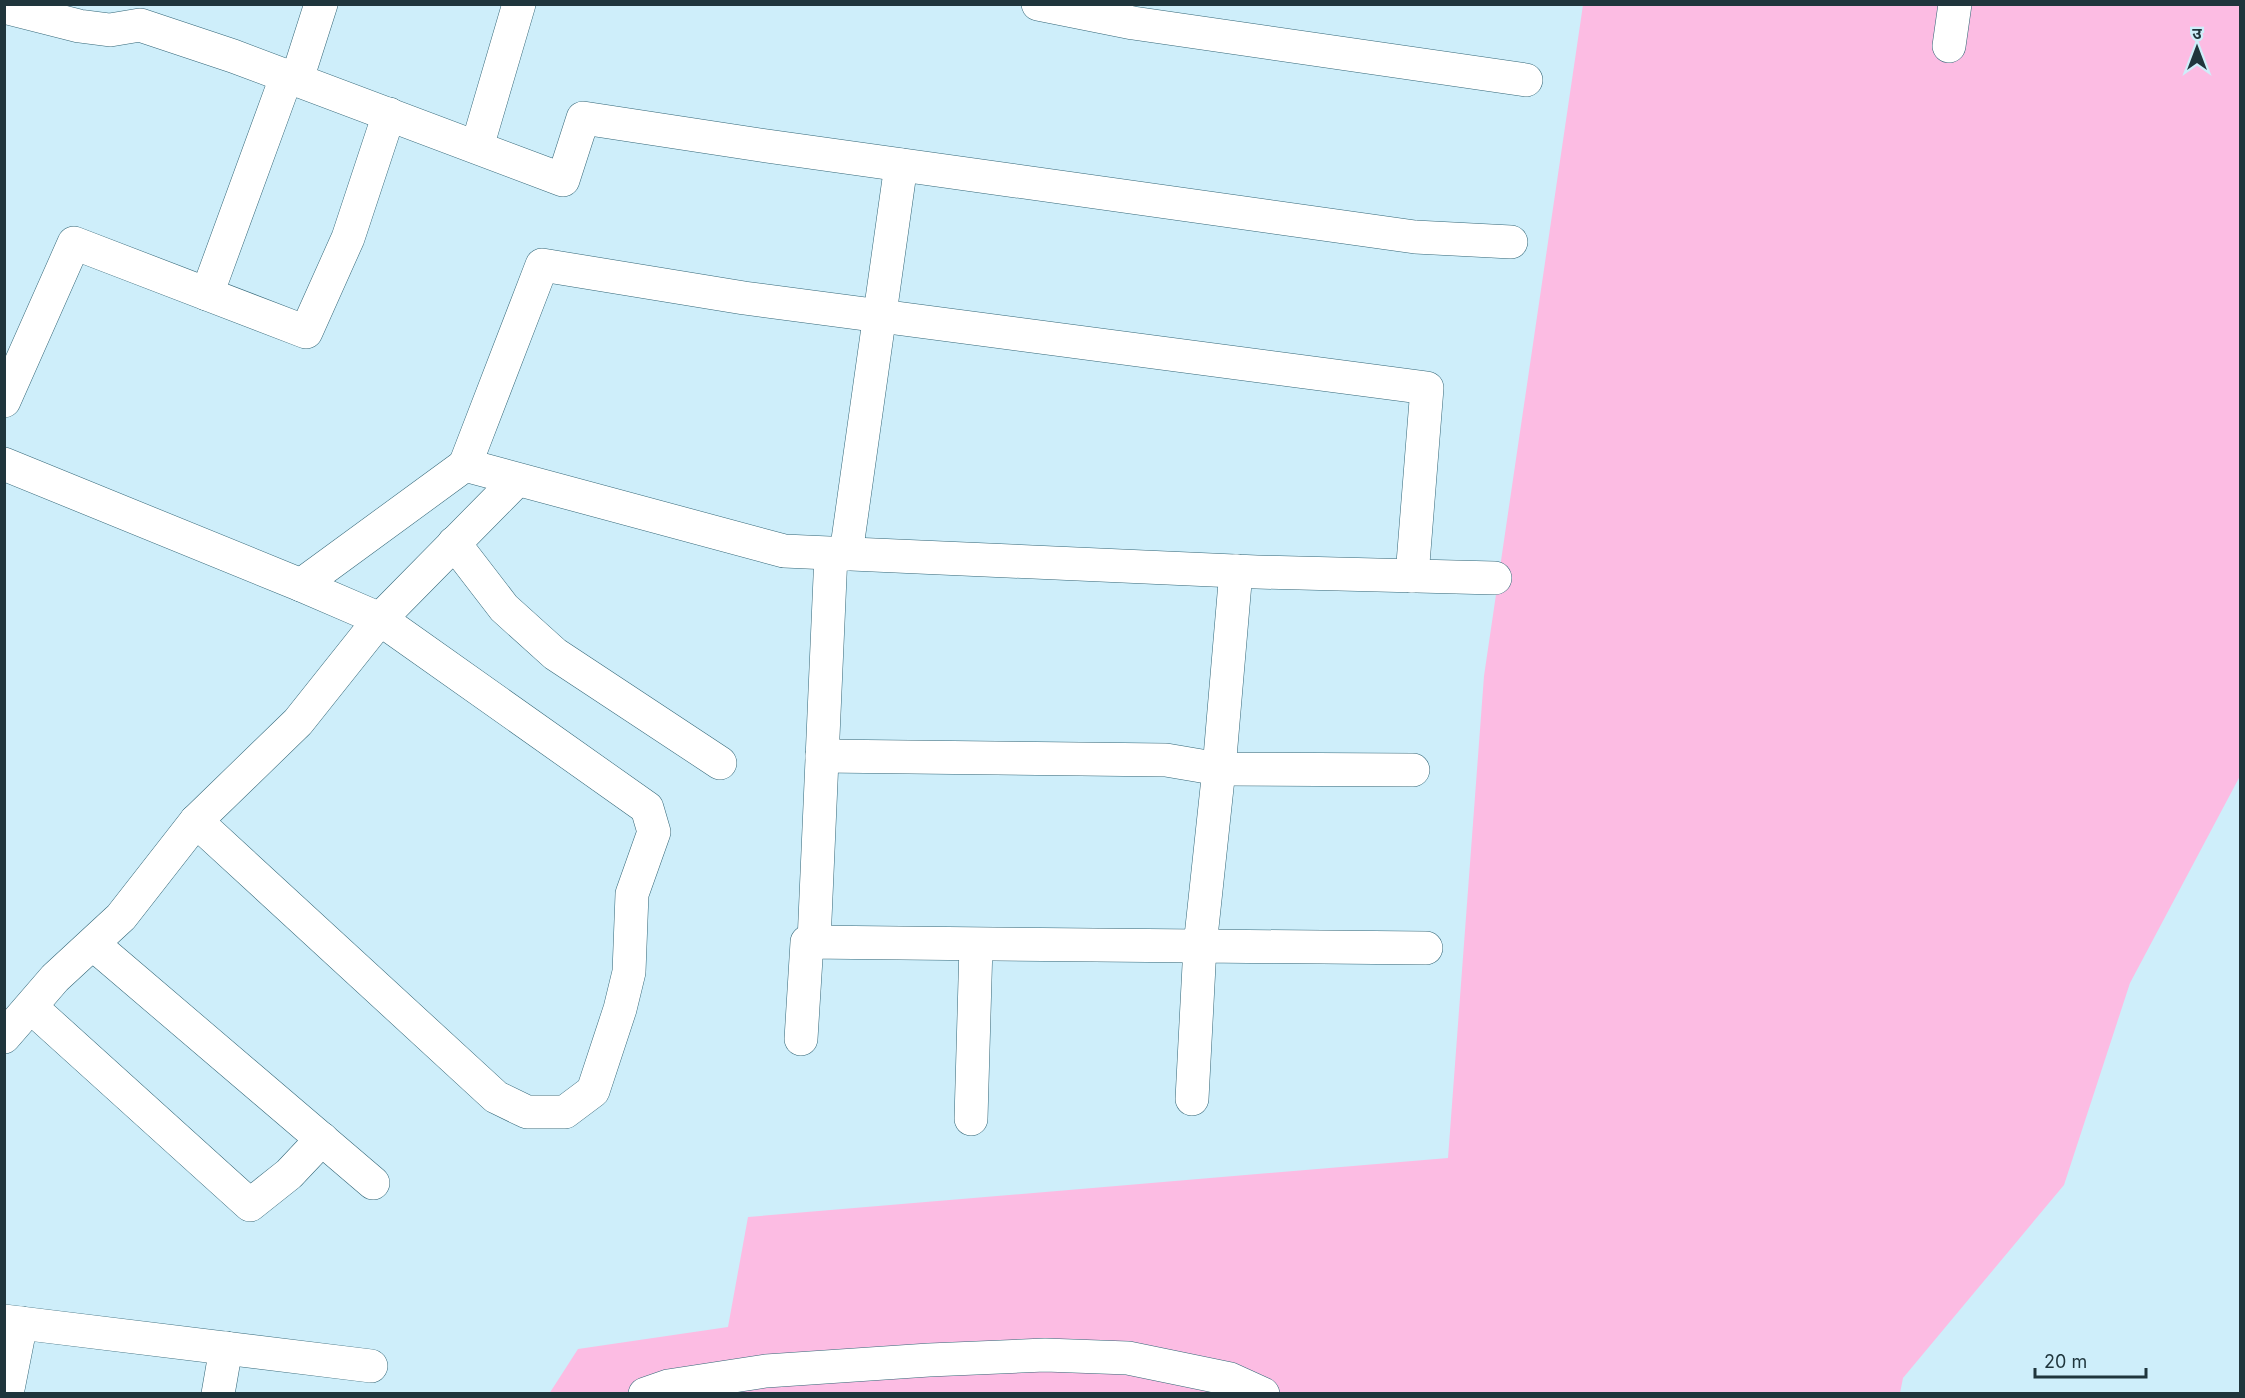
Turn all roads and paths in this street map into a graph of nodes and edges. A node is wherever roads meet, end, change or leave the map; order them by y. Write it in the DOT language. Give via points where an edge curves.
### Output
graph roads {
  1 [pos="321,4"];
  2 [pos="519,4"];
  3 [pos="1038,4"];
  4 [pos="1955,4"];
  5 [pos="4,7"];
  6 [pos="1136,14"];
  7 [pos="143,15"];
  8 [pos="1950,46"];
  9 [pos="292,77"];
  10 [pos="1526,80"];
  11 [pos="389,114"];
  12 [pos="477,147"];
  13 [pos="901,165"];
  14 [pos="1511,242"];
  15 [pos="207,294"];
  16 [pos="878,316"];
  17 [pos="4,401"];
  18 [pos="4,464"];
  19 [pos="465,465"];
  20 [pos="518,480"];
  21 [pos="454,543"];
  22 [pos="838,554"];
  23 [pos="1236,571"];
  24 [pos="1412,576"];
  25 [pos="1495,578"];
  26 [pos="301,585"];
  27 [pos="380,619"];
  28 [pos="822,756"];
  29 [pos="720,763"];
  30 [pos="1219,769"];
  31 [pos="1413,770"];
  32 [pos="196,821"];
  33 [pos="814,942"];
  34 [pos="93,944"];
  35 [pos="976,945"];
  36 [pos="1200,946"];
  37 [pos="1426,948"];
  38 [pos="31,1007"];
  39 [pos="4,1036"];
  40 [pos="801,1039"];
  41 [pos="1192,1100"];
  42 [pos="971,1119"];
  43 [pos="322,1139"];
  44 [pos="373,1183"];
  45 [pos="13,1322"];
  46 [pos="226,1348"];
  47 [pos="371,1366"];
  48 [pos="7,1394"];
  49 [pos="218,1394"];
  50 [pos="645,1394"];
  51 [pos="1263,1394"];
  1 -- 9 [label="street"];
  2 -- 12 [label="street"];
  3 -- 6 [label="street"];
  4 -- 8 [label="street"];
  5 -- 7 [label="street" via="110,30"];
  6 -- 10 [label="street"];
  7 -- 9 [label="street"];
  9 -- 11 [label="street"];
  9 -- 15 [label="street"];
  11 -- 12 [label="street"];
  11 -- 15 [label="street" via="348,238 306,332"];
  12 -- 13 [label="street" via="563,180 583,118"];
  13 -- 14 [label="street" via="1415,237"];
  13 -- 16 [label="street"];
  15 -- 17 [label="street" via="74,243"];
  16 -- 19 [label="street" via="542,265"];
  16 -- 22 [label="street"];
  16 -- 24 [label="street" via="1427,388"];
  18 -- 26 [label="street"];
  19 -- 20 [label="street"];
  19 -- 26 [label="street"];
  20 -- 21 [label="street"];
  20 -- 22 [label="street" via="784,551"];
  21 -- 27 [label="street"];
  21 -- 29 [label="street" via="504,608 555,654"];
  22 -- 23 [label="street"];
  22 -- 28 [label="street"];
  23 -- 24 [label="street"];
  23 -- 30 [label="street"];
  24 -- 25 [label="street"];
  26 -- 27 [label="street"];
  27 -- 32 [label="street" via="298,722"];
  27 -- 32 [label="street" via="647,808 654,832 632,894 629,972 593,1091 565,1112 528,1112 496,1097"];
  28 -- 30 [label="street" via="1166,760"];
  28 -- 33 [label="street"];
  30 -- 31 [label="street"];
  30 -- 36 [label="street"];
  32 -- 34 [label="street" via="121,917"];
  33 -- 35 [label="street"];
  33 -- 40 [label="street" via="807,942"];
  34 -- 38 [label="street" via="55,978"];
  34 -- 43 [label="street"];
  35 -- 36 [label="street"];
  35 -- 42 [label="street"];
  36 -- 37 [label="street"];
  36 -- 41 [label="street"];
  38 -- 39 [label="street"];
  38 -- 43 [label="street" via="250,1205 290,1174"];
  43 -- 44 [label="street"];
  45 -- 46 [label="street"];
  45 -- 48 [label="street"];
  46 -- 47 [label="street"];
  46 -- 49 [label="street"];
  50 -- 51 [label="street" via="668,1386 766,1371 1045,1355 1128,1358 1230,1379"];
}
